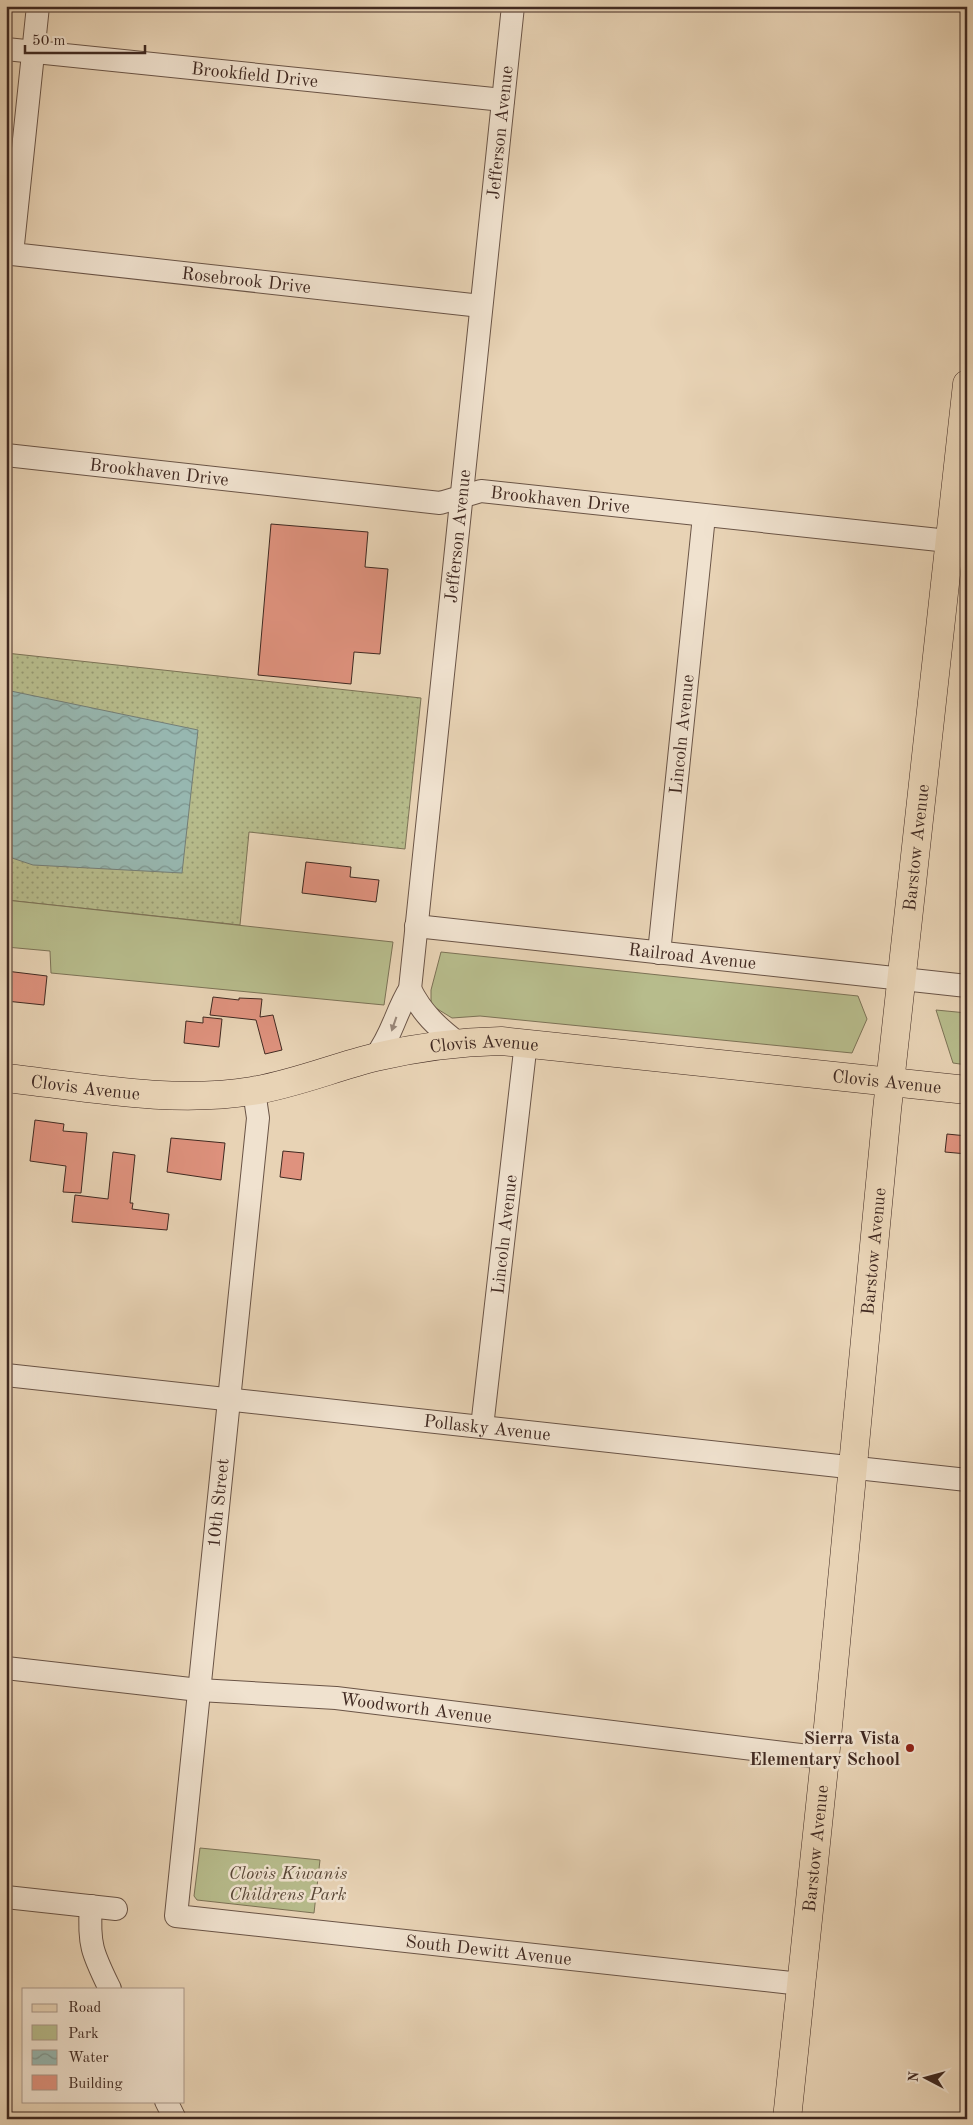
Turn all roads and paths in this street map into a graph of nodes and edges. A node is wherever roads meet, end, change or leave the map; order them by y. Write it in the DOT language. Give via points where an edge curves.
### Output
graph roads {
  1 [pos="38,6"];
  2 [pos="513,6"];
  3 [pos="6,50"];
  4 [pos="33,52"];
  5 [pos="503,100"];
  6 [pos="481,306"];
  7 [pos="967,384"];
  8 [pos="6,456"];
  9 [pos="462,498"];
  10 [pos="704,516"];
  11 [pos="959,542"];
  12 [pos="416,926"];
  13 [pos="659,953"];
  14 [pos="901,979"];
  15 [pos="967,986"];
  16 [pos="410,989"];
  17 [pos="458,1042"];
  18 [pos="526,1042"];
  19 [pos="375,1057"];
  20 [pos="6,1078"];
  21 [pos="890,1082"];
  22 [pos="967,1090"];
  23 [pos="254,1091"];
  24 [pos="6,1375"];
  25 [pos="229,1400"];
  26 [pos="482,1428"];
  27 [pos="853,1468"];
  28 [pos="967,1480"];
  29 [pos="6,1668"];
  30 [pos="199,1690"];
  31 [pos="825,1758"];
  32 [pos="6,1897"];
  33 [pos="92,1906"];
  34 [pos="116,1909"];
  35 [pos="176,1916"];
  36 [pos="801,1984"];
  37 [pos="110,1988"];
  38 [pos="166,2102"];
  39 [pos="174,2119"];
  40 [pos="787,2119"];
  1 -- 4 [label="street"];
  2 -- 5 [label="street, Jefferson Avenue"];
  3 -- 4 [label="street, Brookfield Drive"];
  4 -- 5 [label="street, Brookfield Drive"];
  4 -- 6 [label="street, Rosebrook Drive" via="12,254"];
  5 -- 6 [label="street, Jefferson Avenue"];
  6 -- 9 [label="street, Jefferson Avenue"];
  7 -- 11 [label="main road, Barstow Avenue"];
  8 -- 9 [label="street, Brookhaven Drive" via="440,502"];
  9 -- 10 [label="street, Brookhaven Drive" via="481,491"];
  9 -- 12 [label="street, Jefferson Avenue"];
  10 -- 11 [label="street, Brookhaven Drive"];
  10 -- 13 [label="street, Lincoln Avenue"];
  11 -- 14 [label="main road, Barstow Avenue"];
  12 -- 13 [label="street, Railroad Avenue"];
  12 -- 16 [label="street, Jefferson Avenue"];
  13 -- 14 [label="street, Railroad Avenue"];
  14 -- 15 [label="street, Railroad Avenue"];
  14 -- 21 [label="main road, Barstow Avenue"];
  16 -- 17 [label="street" via="432,1023"];
  16 -- 19 [label="street, Jefferson Avenue, one-way" via="400,1004 390,1036"];
  17 -- 18 [label="main road, Clovis Avenue"];
  17 -- 19 [label="main road, Clovis Avenue"];
  18 -- 21 [label="main road, Clovis Avenue"];
  18 -- 26 [label="street, Lincoln Avenue"];
  19 -- 23 [label="main road, Clovis Avenue"];
  20 -- 23 [label="main road, Clovis Avenue" via="153,1095 212,1096"];
  21 -- 22 [label="main road, Clovis Avenue"];
  21 -- 27 [label="main road, Barstow Avenue"];
  23 -- 25 [label="street, 10th Street" via="258,1118"];
  24 -- 25 [label="street, Pollasky Avenue"];
  25 -- 26 [label="street, Pollasky Avenue"];
  25 -- 30 [label="street, 10th Street"];
  26 -- 27 [label="street, Pollasky Avenue"];
  27 -- 28 [label="street, Pollasky Avenue"];
  27 -- 31 [label="main road, Barstow Avenue"];
  29 -- 30 [label="street, Woodworth Avenue"];
  30 -- 31 [label="street, Woodworth Avenue" via="336,1698"];
  30 -- 35 [label="street, 10th Street"];
  31 -- 36 [label="main road, Barstow Avenue"];
  32 -- 33 [label="street"];
  33 -- 34 [label="street"];
  33 -- 37 [label="street" via="91,1948"];
  35 -- 36 [label="street, South Dewitt Avenue"];
  36 -- 40 [label="main road, Barstow Avenue"];
  38 -- 39 [label="street"];
}
